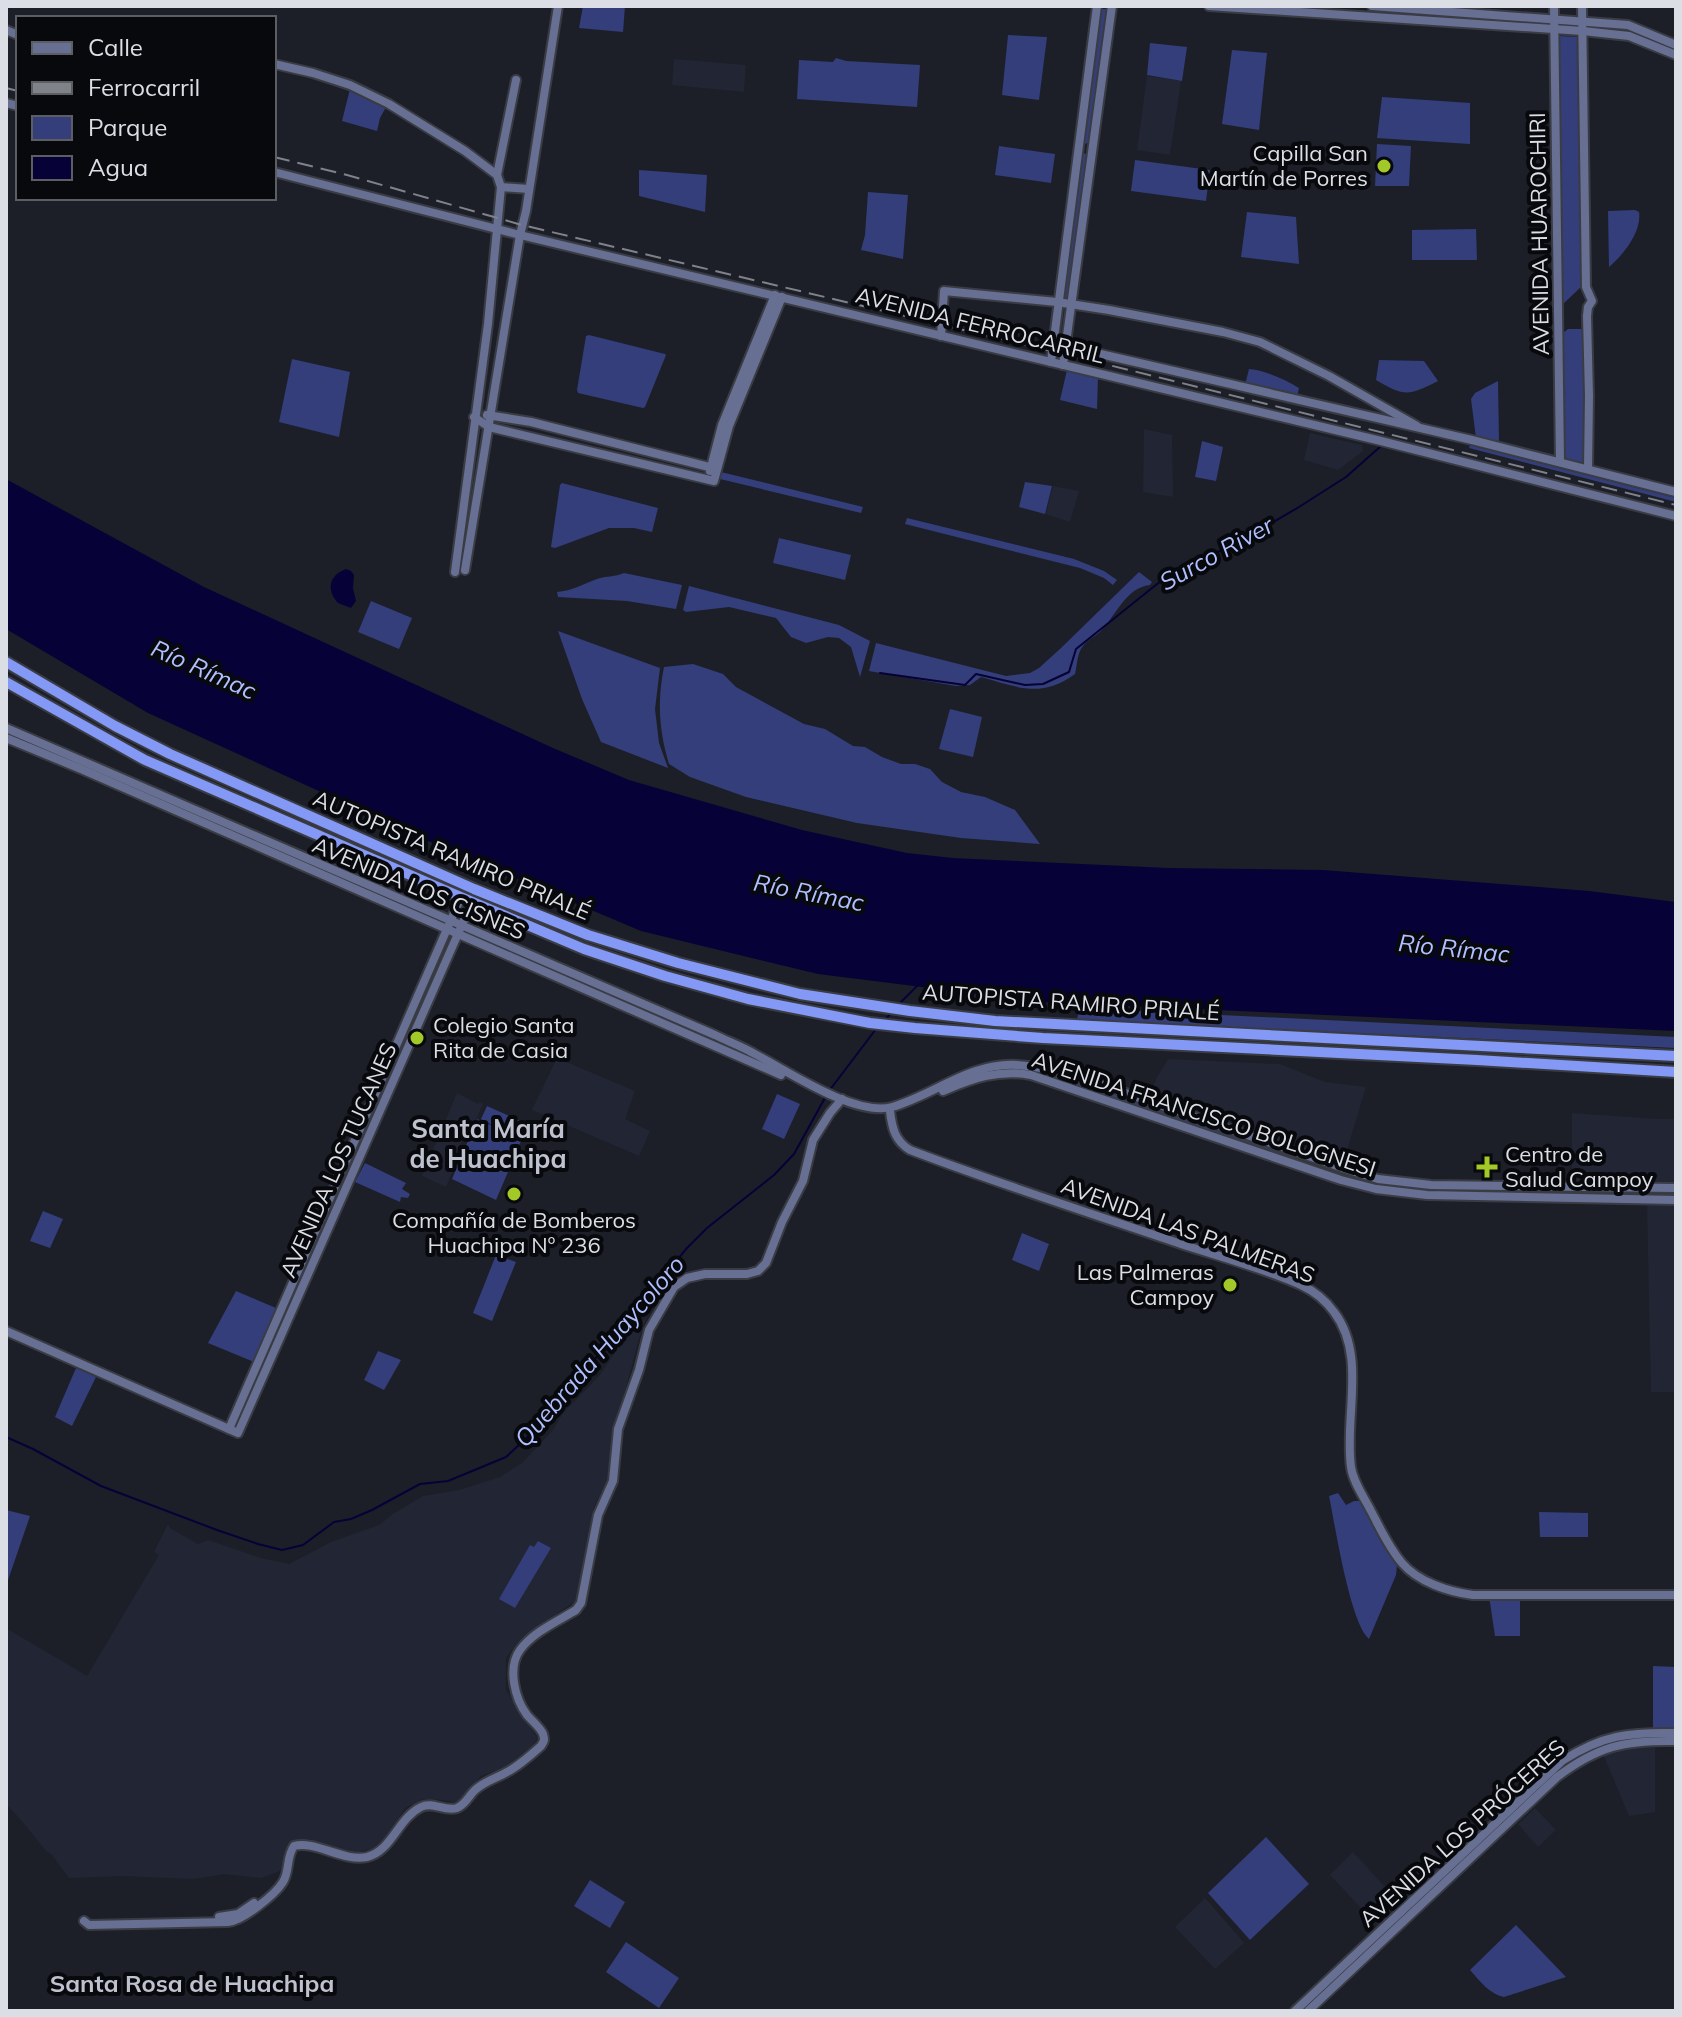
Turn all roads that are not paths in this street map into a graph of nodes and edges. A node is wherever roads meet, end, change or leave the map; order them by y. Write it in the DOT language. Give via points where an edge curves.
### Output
graph roads {
  1 [pos="558,6"];
  2 [pos="1097,6"];
  3 [pos="1112,6"];
  4 [pos="1209,6"];
  5 [pos="1372,6"];
  6 [pos="1554,6"];
  7 [pos="1582,6"];
  8 [pos="1555,18"];
  9 [pos="1583,26"];
  10 [pos="1555,30"];
  11 [pos="1676,45"];
  12 [pos="1676,55"];
  13 [pos="276,64"];
  14 [pos="516,80"];
  15 [pos="276,173"];
  16 [pos="497,175"];
  17 [pos="501,187"];
  18 [pos="529,189"];
  19 [pos="497,229"];
  20 [pos="520,235"];
  21 [pos="778,296"];
  22 [pos="1057,302"];
  23 [pos="1071,304"];
  24 [pos="941,336"];
  25 [pos="1053,343"];
  26 [pos="1065,346"];
  27 [pos="1051,362"];
  28 [pos="1063,365"];
  29 [pos="491,414"];
  30 [pos="474,417"];
  31 [pos="489,427"];
  32 [pos="1424,430"];
  33 [pos="1560,462"];
  34 [pos="714,468"];
  35 [pos="1588,469"];
  36 [pos="1676,492"];
  37 [pos="1676,516"];
  38 [pos="465,570"];
  39 [pos="455,572"];
  40 [pos="6,662"];
  41 [pos="6,682"];
  42 [pos="6,728"];
  43 [pos="6,738"];
  44 [pos="82,765"];
  45 [pos="346,833"];
  46 [pos="340,845"];
  47 [pos="467,900"];
  48 [pos="542,917"];
  49 [pos="449,926"];
  50 [pos="459,930"];
  51 [pos="537,930"];
  52 [pos="1676,1056"];
  53 [pos="1676,1072"];
  54 [pos="838,1099"];
  55 [pos="890,1111"];
  56 [pos="1676,1188"];
  57 [pos="1676,1200"];
  58 [pos="6,1331"];
  59 [pos="234,1431"];
  60 [pos="1676,1595"];
  61 [pos="1676,1733"];
  62 [pos="1676,1741"];
  63 [pos="287,1870"];
  64 [pos="1295,2011"];
  65 [pos="1308,2011"];
  1 -- 18 [label="street"];
  2 -- 22 [label="street"];
  3 -- 23 [label="street"];
  4 -- 10 [label="street"];
  5 -- 8 [label="street"];
  6 -- 8 [label="street, AVENIDA HUAROCHIRI"];
  7 -- 9 [label="street, AVENIDA HUAROCHIRI"];
  8 -- 9 [label="street"];
  8 -- 10 [label="street, AVENIDA HUAROCHIRI"];
  9 -- 10 [label="street"];
  9 -- 11 [label="street" via="1628,25"];
  9 -- 12 [label="street" via="1629,36"];
  9 -- 35 [label="street, AVENIDA HUAROCHIRI" via="1586,287 1592,301 1587,316"];
  10 -- 33 [label="street, AVENIDA HUAROCHIRI"];
  13 -- 16 [label="street" via="338,81 389,104"];
  14 -- 16 [label="street"];
  15 -- 19 [label="street, AVENIDA FERROCARRIL"];
  16 -- 17 [label="street"];
  17 -- 18 [label="street"];
  17 -- 19 [label="street"];
  18 -- 20 [label="street"];
  19 -- 20 [label="street, AVENIDA FERROCARRIL"];
  19 -- 30 [label="street"];
  20 -- 21 [label="street, AVENIDA FERROCARRIL"];
  20 -- 29 [label="street"];
  21 -- 24 [label="street, AVENIDA FERROCARRIL"];
  21 -- 34 [label="street"];
  22 -- 23 [label="street"];
  22 -- 24 [label="street" via="944,291"];
  22 -- 25 [label="street"];
  23 -- 26 [label="street"];
  23 -- 32 [label="street" via="1260,342"];
  24 -- 27 [label="street, AVENIDA FERROCARRIL"];
  25 -- 26 [label="street, AVENIDA FERROCARRIL"];
  25 -- 27 [label="street"];
  26 -- 28 [label="street"];
  26 -- 32 [label="street, AVENIDA FERROCARRIL"];
  27 -- 28 [label="street, AVENIDA FERROCARRIL"];
  28 -- 37 [label="street, AVENIDA FERROCARRIL"];
  29 -- 30 [label="street"];
  29 -- 31 [label="street"];
  29 -- 34 [label="street"];
  30 -- 31 [label="street"];
  30 -- 39 [label="street"];
  31 -- 34 [label="street" via="711,480"];
  31 -- 38 [label="street"];
  32 -- 33 [label="street, AVENIDA FERROCARRIL"];
  33 -- 35 [label="street, AVENIDA FERROCARRIL"];
  35 -- 36 [label="street, AVENIDA FERROCARRIL"];
  40 -- 45 [label="highway, AUTOPISTA RAMIRO PRIALÉ" via="170,754"];
  41 -- 46 [label="highway, AUTOPISTA RAMIRO PRIALÉ" via="145,760"];
  42 -- 44 [label="street, AVENIDA LOS CISNES"];
  43 -- 44 [label="street, AVENIDA LOS CISNES"];
  44 -- 49 [label="street, AVENIDA LOS CISNES"];
  45 -- 46 [label="highway" via="338,837"];
  45 -- 48 [label="highway, AUTOPISTA RAMIRO PRIALÉ"];
  46 -- 47 [label="highway, AUTOPISTA RAMIRO PRIALÉ"];
  47 -- 49 [label="street, AVENIDA LOS TUCANES"];
  47 -- 50 [label="street, AVENIDA LOS TUCANES"];
  47 -- 51 [label="highway, AUTOPISTA RAMIRO PRIALÉ"];
  48 -- 51 [label="highway" via="544,924"];
  48 -- 52 [label="highway, AUTOPISTA RAMIRO PRIALÉ" via="678,963 800,994 910,1011 995,1021"];
  49 -- 50 [label="street, AVENIDA LOS CISNES"];
  49 -- 59 [label="street, AVENIDA LOS TUCANES"];
  50 -- 54 [label="street, AVENIDA LOS CISNES" via="729,1041"];
  50 -- 59 [label="street, AVENIDA LOS TUCANES"];
  51 -- 53 [label="highway, AUTOPISTA RAMIRO PRIALÉ" via="720,991 870,1023 1043,1038"];
  54 -- 55 [label="street, AVENIDA FRANCISCO BOLOGNESI" via="868,1111"];
  54 -- 56 [label="street, AVENIDA FRANCISCO BOLOGNESI" via="886,1108 985,1068 1017,1065 1106,1086 1378,1179 1431,1185"];
  54 -- 63 [label="street" via="813,1140 803,1181 766,1263 747,1274 687,1278 674,1287 649,1330 618,1429 613,1481 598,1515 581,1603 527,1642 515,1657 517,1696 543,1734 541,1746 508,1772 488,1780 462,1805 419,1807 381,1850 366,1857 299,1845 290,1851"];
  55 -- 57 [label="street, AVENIDA FRANCISCO BOLOGNESI" via="994,1073 1027,1074 1376,1189 1427,1195"];
  55 -- 60 [label="street, AVENIDA LAS PALMERAS" via="894,1134 910,1150 1261,1270 1304,1286 1324,1300 1349,1341 1353,1474 1390,1546 1411,1572 1473,1595"];
  58 -- 59 [label="street"];
  61 -- 64 [label="street, AVENIDA LOS PRÓCERES" via="1609,1738 1562,1761"];
  62 -- 65 [label="street, AVENIDA LOS PRÓCERES" via="1603,1749 1568,1768"];
  63 -- 63 [label="street" via="257,1900 229,1917 84,1921 234,1922 277,1889"];
}
